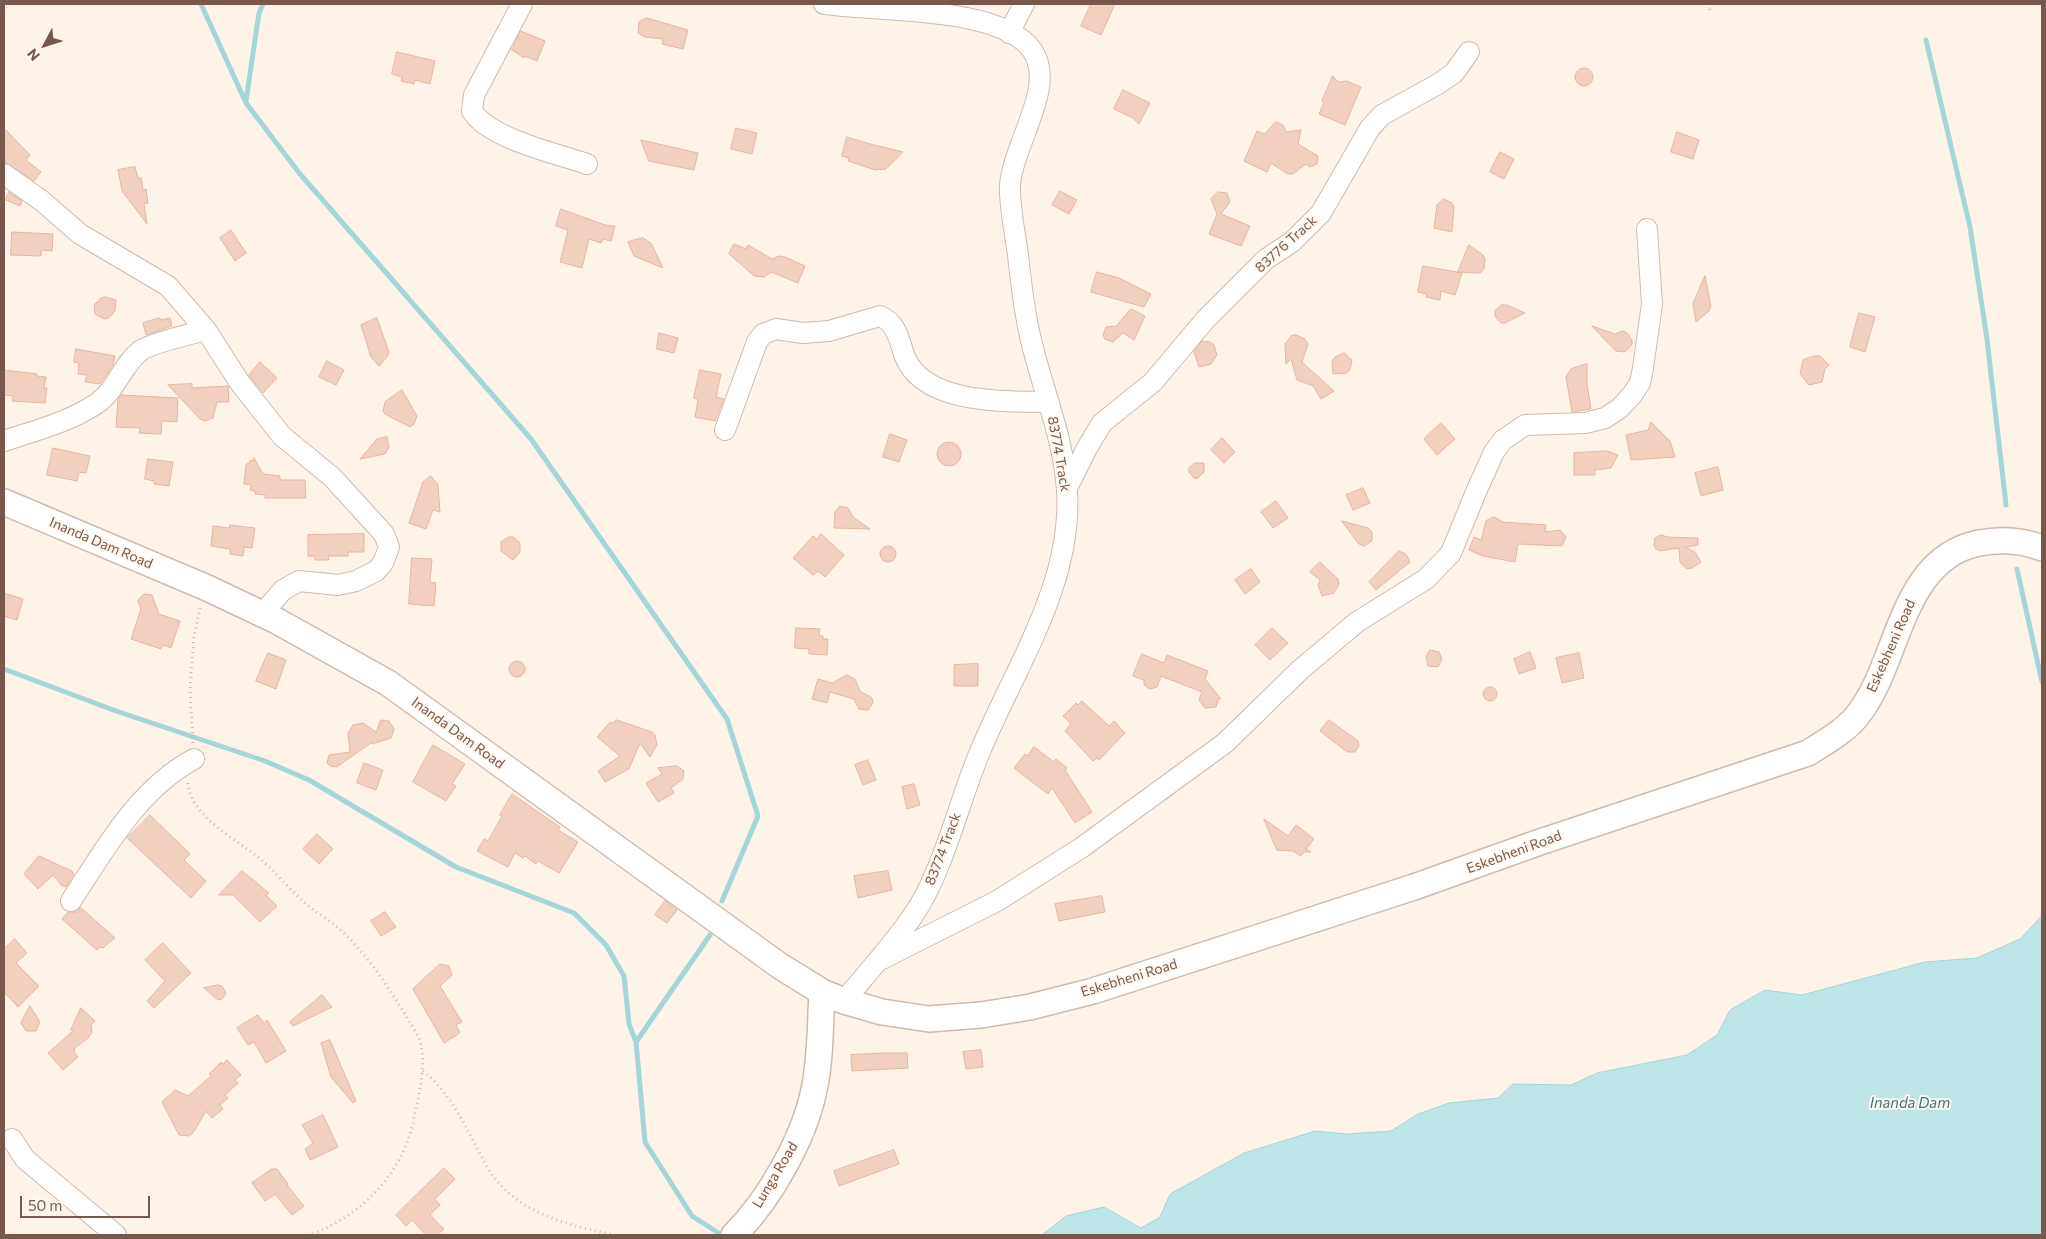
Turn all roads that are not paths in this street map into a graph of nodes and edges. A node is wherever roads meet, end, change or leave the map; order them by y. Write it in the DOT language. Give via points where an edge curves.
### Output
graph roads {
  1 [pos="522,4"];
  2 [pos="824,4"];
  3 [pos="1024,4"];
  4 [pos="1009,32"];
  5 [pos="1468,52"];
  6 [pos="587,164"];
  7 [pos="4,174"];
  8 [pos="1647,229"];
  9 [pos="206,330"];
  10 [pos="1048,402"];
  11 [pos="725,430"];
  12 [pos="4,441"];
  13 [pos="1067,488"];
  14 [pos="4,502"];
  15 [pos="2042,548"];
  16 [pos="262,614"];
  17 [pos="194,759"];
  18 [pos="72,901"];
  19 [pos="876,962"];
  20 [pos="822,992"];
  21 [pos="844,1002"];
  22 [pos="882,1012"];
  23 [pos="12,1139"];
  24 [pos="116,1235"];
  25 [pos="734,1235"];
  1 -- 6 [label="street" via="474,95 472,111 486,126"];
  2 -- 4 [label="street, 83774 Track" via="935,12"];
  3 -- 4 [label="street"];
  4 -- 10 [label="street, 83774 Track" via="1032,50 1039,66 1038,91 1009,189 1024,305"];
  5 -- 13 [label="street, 83776 Track" via="1454,72 1382,115 1370,128 1321,213 1308,228 1266,259 1205,320 1153,382 1102,423"];
  7 -- 9 [label="street" via="80,234 168,286"];
  8 -- 19 [label="street" via="1652,304 1643,368 1640,383 1620,408 1605,418 1584,423 1525,426 1503,440 1494,452 1451,553 1426,579 1357,622 1300,670 1225,743 1081,848 997,900"];
  9 -- 12 [label="street" via="144,348 96,404 50,426"];
  9 -- 16 [label="street" via="262,413 282,436 332,477 384,534 389,546 382,563 369,576 338,585 299,581 283,590"];
  10 -- 11 [label="street" via="999,400 938,389 910,367 894,325 880,316 829,331 803,333 776,328 763,334 757,342"];
  10 -- 13 [label="street, 83774 Track" via="1056,424"];
  13 -- 19 [label="street, 83774 Track" via="1068,524 1062,551 1050,594 1030,644 977,758 934,878 915,913"];
  14 -- 16 [label="street, Inanda Dam Road"];
  15 -- 22 [label="street, Eskebheni Road" via="2029,542 1995,540 1949,553 1931,570 1916,593 1892,641 1878,683 1856,717 1835,736 1808,753 1405,890 1093,991 981,1015 929,1019"];
  16 -- 20 [label="street, Inanda Dam Road" via="388,683 780,966"];
  17 -- 18 [label="street" via="178,767 140,802"];
  19 -- 21 [label="street, 83774 Track"];
  20 -- 21 [label="street, Inanda Dam Road"];
  20 -- 25 [label="street, Lunga Road" via="814,1091 796,1145 775,1181"];
  21 -- 22 [label="street, Inanda Dam Road"];
  23 -- 24 [label="street" via="25,1159"];
}
